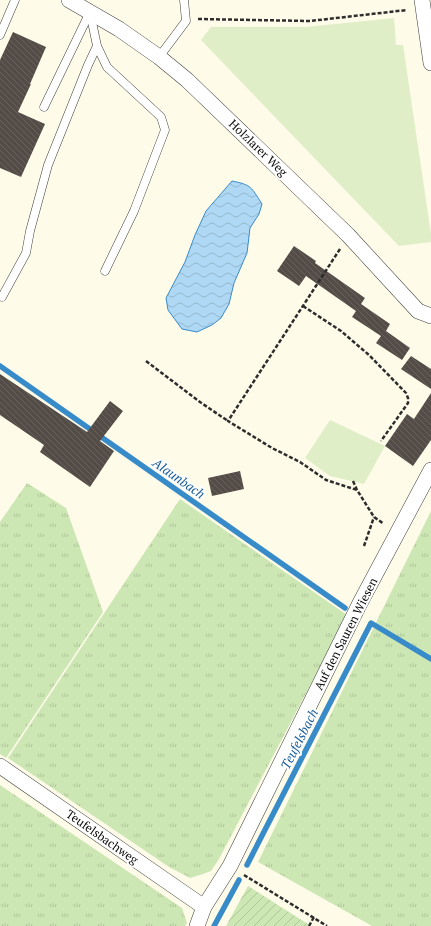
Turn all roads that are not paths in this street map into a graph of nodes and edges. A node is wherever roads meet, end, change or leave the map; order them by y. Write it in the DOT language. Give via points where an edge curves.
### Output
graph roads {
  1 [pos="15,0"];
  2 [pos="69,0"];
  3 [pos="184,0"];
  4 [pos="423,4"];
  5 [pos="90,12"];
  6 [pos="0,35"];
  7 [pos="97,46"];
  8 [pos="159,57"];
  9 [pos="431,63"];
  10 [pos="44,107"];
  11 [pos="105,271"];
  12 [pos="2,297"];
  13 [pos="431,316"];
  14 [pos="431,470"];
  15 [pos="0,766"];
  16 [pos="204,907"];
  17 [pos="197,926"];
  1 -- 6 [label="lane"];
  2 -- 5 [label="street, Holzlarer Weg"];
  3 -- 8 [label="lane" via="186,21"];
  4 -- 9 [label="street"];
  5 -- 7 [label="lane"];
  5 -- 8 [label="street, Holzlarer Weg"];
  5 -- 10 [label="lane"];
  7 -- 11 [label="lane" via="107,67 161,117 164,130 134,211"];
  7 -- 12 [label="lane" via="48,165 26,253"];
  8 -- 13 [label="street, Holzlarer Weg" via="187,80 348,235 418,311"];
  14 -- 16 [label="street, Auf den Sauren Wiesen" via="360,603 230,866"];
  15 -- 16 [label="street, Teufelsbachweg"];
  16 -- 17 [label="street, Auf den Sauren Wiesen"];
}
